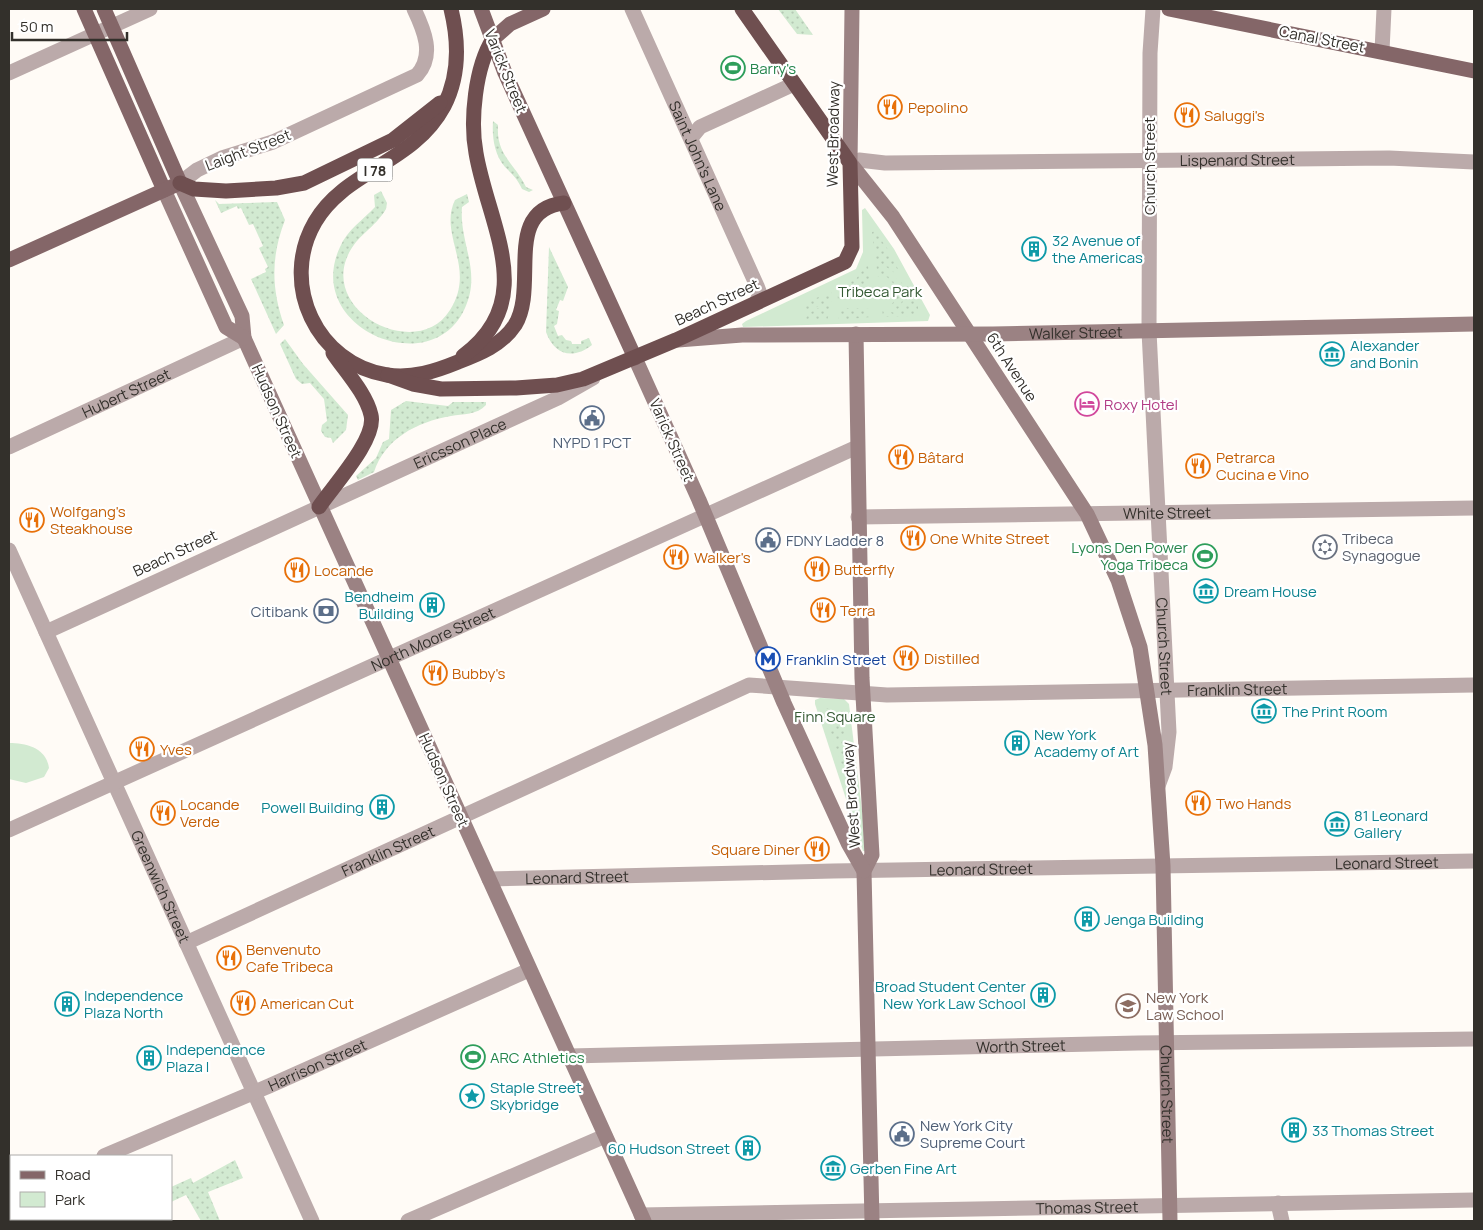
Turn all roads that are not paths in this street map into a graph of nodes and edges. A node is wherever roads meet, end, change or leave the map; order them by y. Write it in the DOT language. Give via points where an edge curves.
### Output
graph roads {
  1 [pos="84,9"];
  2 [pos="104,9"];
  3 [pos="150,9"];
  4 [pos="414,9"];
  5 [pos="451,9"];
  6 [pos="481,9"];
  7 [pos="543,9"];
  8 [pos="632,9"];
  9 [pos="742,9"];
  10 [pos="852,9"];
  11 [pos="1153,9"];
  12 [pos="1169,9"];
  13 [pos="1384,9"];
  14 [pos="1200,12"];
  15 [pos="112,26"];
  16 [pos="95,34"];
  17 [pos="493,39"];
  18 [pos="1382,51"];
  19 [pos="1474,71"];
  20 [pos="9,73"];
  21 [pos="794,84"];
  22 [pos="450,90"];
  23 [pos="691,138"];
  24 [pos="1149,162"];
  25 [pos="1474,162"];
  26 [pos="850,163"];
  27 [pos="180,184"];
  28 [pos="164,190"];
  29 [pos="564,203"];
  30 [pos="848,258"];
  31 [pos="9,260"];
  32 [pos="756,303"];
  33 [pos="1474,324"];
  34 [pos="318,331"];
  35 [pos="1150,331"];
  36 [pos="856,334"];
  37 [pos="969,334"];
  38 [pos="244,338"];
  39 [pos="676,340"];
  40 [pos="635,358"];
  41 [pos="445,367"];
  42 [pos="599,374"];
  43 [pos="388,375"];
  44 [pos="9,447"];
  45 [pos="857,447"];
  46 [pos="319,507"];
  47 [pos="1474,508"];
  48 [pos="1157,513"];
  49 [pos="1087,514"];
  50 [pos="705,516"];
  51 [pos="858,517"];
  52 [pos="9,550"];
  53 [pos="46,632"];
  54 [pos="389,659"];
  55 [pos="1474,684"];
  56 [pos="777,687"];
  57 [pos="1167,688"];
  58 [pos="1148,689"];
  59 [pos="862,693"];
  60 [pos="114,783"];
  61 [pos="1158,786"];
  62 [pos="461,816"];
  63 [pos="9,830"];
  64 [pos="1474,861"];
  65 [pos="1163,866"];
  66 [pos="864,870"];
  67 [pos="489,879"];
  68 [pos="186,943"];
  69 [pos="530,970"];
  70 [pos="1474,1040"];
  71 [pos="1167,1043"];
  72 [pos="870,1049"];
  73 [pos="569,1056"];
  74 [pos="254,1092"];
  75 [pos="605,1136"];
  76 [pos="106,1155"];
  77 [pos="1474,1200"];
  78 [pos="1278,1203"];
  79 [pos="1170,1205"];
  80 [pos="872,1216"];
  81 [pos="642,1218"];
  82 [pos="312,1221"];
  83 [pos="408,1221"];
  84 [pos="1170,1221"];
  85 [pos="1282,1221"];
  1 -- 16 [label="main road, Hudson Street"];
  2 -- 15 [label="main road, Hudson Street"];
  3 -- 15 [label="street"];
  4 -- 27 [label="street, Laight Street" via="425,36 426,59 422,70 410,79 273,142 222,158 197,170"];
  5 -- 22 [label="highway, I 78" via="457,48"];
  6 -- 17 [label="main road, Varick Street"];
  7 -- 17 [label="main road" via="510,24"];
  8 -- 23 [label="street, Saint John's Lane"];
  9 -- 21 [label="highway, 6th Avenue"];
  10 -- 26 [label="main road, West Broadway"];
  11 -- 24 [label="street, Church Street"];
  12 -- 14 [label="main road, Canal Street"];
  13 -- 18 [label="street"];
  14 -- 18 [label="main road, Canal Street"];
  15 -- 16 [label="street"];
  15 -- 27 [label="main road, Hudson Street"];
  16 -- 20 [label="street"];
  16 -- 28 [label="main road, Hudson Street"];
  17 -- 29 [label="main road, Varick Street"];
  17 -- 41 [label="highway" via="485,53 478,89 474,141 502,247 505,281 500,307 487,332 468,352"];
  18 -- 19 [label="main road, Canal Street"];
  21 -- 23 [label="street" via="700,127"];
  21 -- 26 [label="highway, 6th Avenue"];
  22 -- 27 [label="highway" via="429,113 393,140 304,183 226,191 194,190"];
  22 -- 34 [label="highway, I 78" via="437,117 420,138 339,194 322,211 310,230 301,260 300,280 306,306"];
  23 -- 32 [label="street, Saint John's Lane" via="757,286 760,294"];
  24 -- 25 [label="street, Lispenard Street" via="1389,158"];
  24 -- 26 [label="street, Lispenard Street" via="885,163 859,160"];
  24 -- 35 [label="street, Church Street"];
  26 -- 30 [label="highway, West Broadway" via="852,247"];
  26 -- 37 [label="main road, 6th Avenue" via="893,217"];
  27 -- 28 [label="main road, Laight Street"];
  27 -- 38 [label="main road, Hudson Street" via="242,316"];
  28 -- 31 [label="main road, Laight Street"];
  28 -- 38 [label="main road, Hudson Street" via="226,326"];
  29 -- 40 [label="main road, Varick Street"];
  29 -- 41 [label="highway" via="544,208 530,222 526,236 524,297 515,325 502,340 484,352"];
  30 -- 32 [label="highway, Beach Street" via="841,265"];
  32 -- 39 [label="highway, Beach Street"];
  33 -- 35 [label="main road, Walker Street"];
  34 -- 43 [label="highway, I 78" via="346,359"];
  34 -- 46 [label="highway" via="365,401 372,420 365,443"];
  35 -- 37 [label="main road, Walker Street"];
  35 -- 48 [label="street, Church Street"];
  36 -- 37 [label="main road, Walker Street"];
  36 -- 39 [label="main road, Walker Street" via="720,336"];
  36 -- 45 [label="main road, West Broadway"];
  37 -- 49 [label="main road, 6th Avenue"];
  38 -- 44 [label="street, Hubert Street"];
  38 -- 46 [label="main road, Hudson Street"];
  39 -- 40 [label="highway, Beach Street"];
  40 -- 42 [label="highway, Beach Street"];
  40 -- 50 [label="main road, Varick Street"];
  41 -- 43 [label="highway, I 78" via="417,374"];
  42 -- 43 [label="highway, Beach Street" via="557,385 455,389 413,384"];
  42 -- 46 [label="street, Ericsson Place" via="558,398"];
  45 -- 50 [label="street, North Moore Street"];
  45 -- 51 [label="main road, West Broadway"];
  46 -- 53 [label="street, Beach Street"];
  46 -- 54 [label="main road, Hudson Street"];
  47 -- 48 [label="street, White Street"];
  48 -- 49 [label="street, White Street"];
  48 -- 57 [label="street, Church Street"];
  49 -- 51 [label="street, White Street"];
  49 -- 58 [label="main road, 6th Avenue" via="1111,562 1131,616"];
  50 -- 54 [label="street, North Moore Street"];
  50 -- 56 [label="main road, Varick Street"];
  51 -- 59 [label="main road, West Broadway"];
  52 -- 53 [label="street, Greenwich Street"];
  53 -- 60 [label="street, Greenwich Street"];
  54 -- 60 [label="street, North Moore Street"];
  54 -- 62 [label="main road, Hudson Street"];
  55 -- 57 [label="street, Franklin Street"];
  56 -- 59 [label="street, Franklin Street"];
  56 -- 62 [label="street, Franklin Street" via="743,687"];
  56 -- 66 [label="main road, Varick Street" via="848,843"];
  57 -- 58 [label="street, Franklin Street"];
  57 -- 61 [label="street, Church Street" via="1166,766"];
  58 -- 59 [label="street, Franklin Street" via="898,695"];
  58 -- 61 [label="main road, 6th Avenue"];
  59 -- 66 [label="main road, West Broadway" via="872,854"];
  60 -- 63 [label="street, North Moore Street"];
  60 -- 68 [label="street, Greenwich Street"];
  61 -- 65 [label="main road, Church Street"];
  62 -- 67 [label="main road, Hudson Street"];
  62 -- 68 [label="street, Franklin Street"];
  64 -- 65 [label="street, Leonard Street"];
  65 -- 66 [label="street, Leonard Street"];
  65 -- 71 [label="main road, Church Street"];
  66 -- 67 [label="street, Leonard Street"];
  66 -- 72 [label="main road, West Broadway"];
  67 -- 69 [label="main road, Hudson Street"];
  68 -- 74 [label="street, Greenwich Street"];
  69 -- 73 [label="main road, Hudson Street"];
  69 -- 74 [label="street, Harrison Street"];
  70 -- 71 [label="street, Worth Street"];
  71 -- 72 [label="street, Worth Street"];
  71 -- 79 [label="main road, Church Street"];
  72 -- 73 [label="street, Worth Street"];
  72 -- 80 [label="main road, West Broadway"];
  73 -- 75 [label="main road, Hudson Street"];
  74 -- 76 [label="street, Harrison Street"];
  74 -- 82 [label="street, Greenwich Street"];
  75 -- 81 [label="main road, Hudson Street"];
  75 -- 83 [label="street"];
  77 -- 78 [label="street, Thomas Street"];
  78 -- 79 [label="street, Thomas Street"];
  78 -- 85 [label="street"];
  79 -- 80 [label="street, Thomas Street"];
  79 -- 84 [label="main road, Church Street"];
  80 -- 81 [label="street, Thomas Street"];
}
